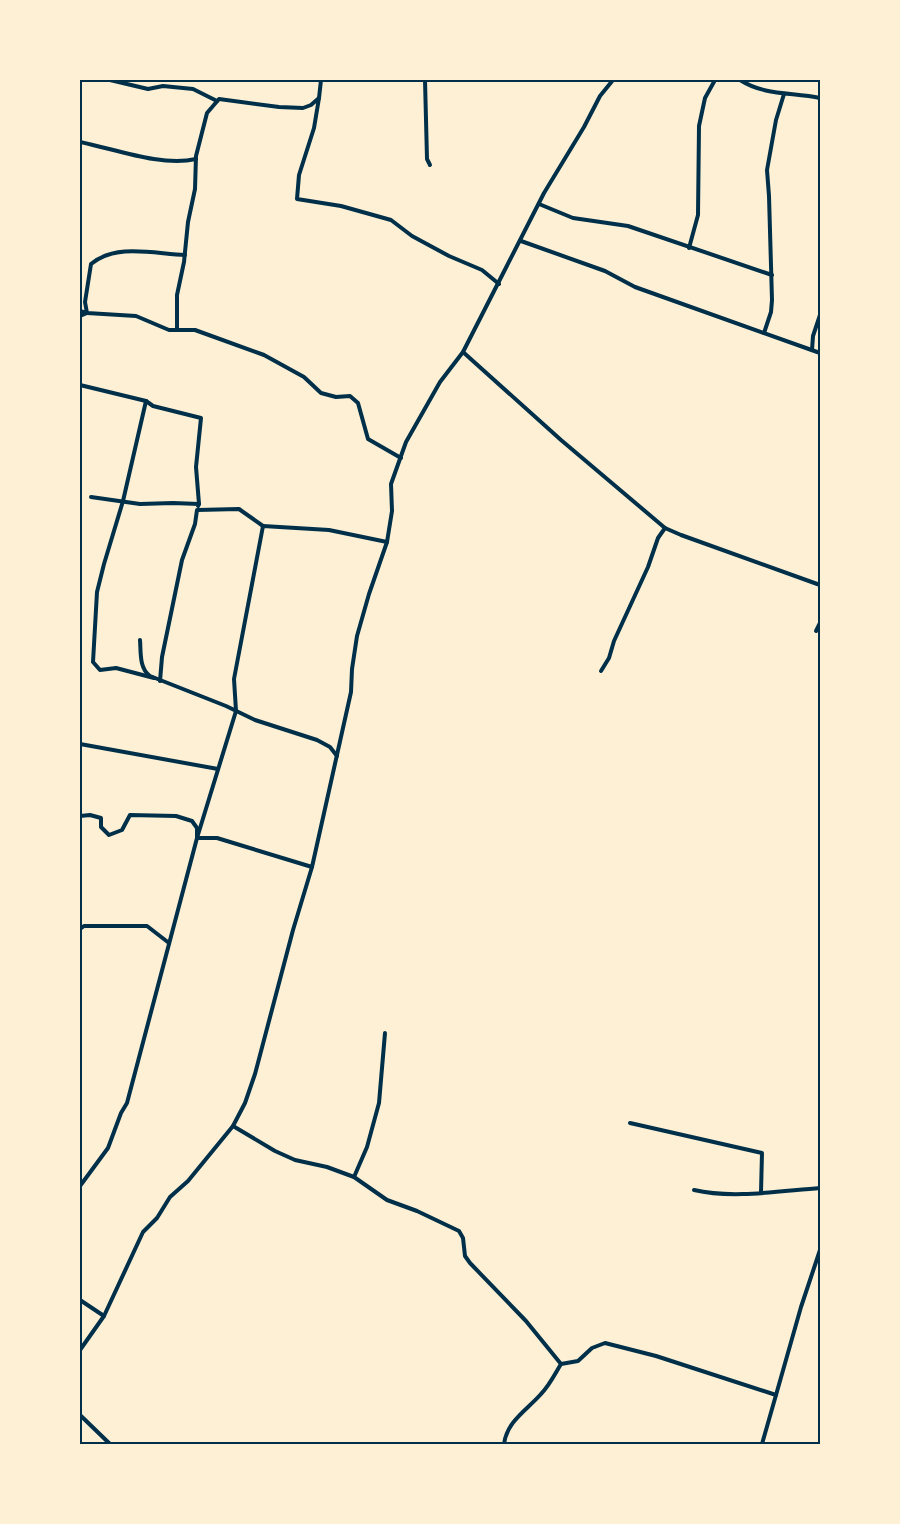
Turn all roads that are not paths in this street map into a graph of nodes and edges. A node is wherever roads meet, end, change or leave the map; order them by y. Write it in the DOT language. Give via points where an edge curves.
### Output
graph roads {
  1 [pos="110,80"];
  2 [pos="320,80"];
  3 [pos="425,80"];
  4 [pos="613,80"];
  5 [pos="715,80"];
  6 [pos="740,80"];
  7 [pos="784,94"];
  8 [pos="319,98"];
  9 [pos="820,98"];
  10 [pos="217,101"];
  11 [pos="80,142"];
  12 [pos="196,159"];
  13 [pos="430,165"];
  14 [pos="539,204"];
  15 [pos="521,240"];
  16 [pos="689,248"];
  17 [pos="185,254"];
  18 [pos="772,275"];
  19 [pos="499,284"];
  20 [pos="80,311"];
  21 [pos="87,313"];
  22 [pos="820,315"];
  23 [pos="80,316"];
  24 [pos="177,330"];
  25 [pos="764,333"];
  26 [pos="812,350"];
  27 [pos="463,352"];
  28 [pos="820,353"];
  29 [pos="80,385"];
  30 [pos="146,401"];
  31 [pos="401,458"];
  32 [pos="91,498"];
  33 [pos="123,502"];
  34 [pos="199,504"];
  35 [pos="197,510"];
  36 [pos="264,526"];
  37 [pos="665,528"];
  38 [pos="387,542"];
  39 [pos="820,585"];
  40 [pos="820,623"];
  41 [pos="816,631"];
  42 [pos="140,640"];
  43 [pos="601,671"];
  44 [pos="154,678"];
  45 [pos="160,681"];
  46 [pos="236,711"];
  47 [pos="340,743"];
  48 [pos="80,744"];
  49 [pos="330,747"];
  50 [pos="337,756"];
  51 [pos="218,769"];
  52 [pos="80,816"];
  53 [pos="198,838"];
  54 [pos="312,867"];
  55 [pos="80,929"];
  56 [pos="169,943"];
  57 [pos="386,1032"];
  58 [pos="630,1123"];
  59 [pos="233,1126"];
  60 [pos="354,1177"];
  61 [pos="80,1186"];
  62 [pos="820,1188"];
  63 [pos="694,1190"];
  64 [pos="761,1192"];
  65 [pos="820,1250"];
  66 [pos="80,1300"];
  67 [pos="104,1316"];
  68 [pos="80,1350"];
  69 [pos="561,1364"];
  70 [pos="776,1395"];
  71 [pos="80,1415"];
  72 [pos="110,1444"];
  73 [pos="504,1444"];
  74 [pos="762,1444"];
  1 -- 10 [label="street" via="148,89 163,86 193,89"];
  2 -- 8 [label="street"];
  3 -- 13 [label="street" via="427,159"];
  4 -- 14 [label="street" via="600,96"];
  5 -- 16 [label="street" via="705,98 699,126 698,215"];
  6 -- 7 [label="street" via="753,88"];
  7 -- 9 [label="street"];
  7 -- 18 [label="street" via="767,170"];
  8 -- 10 [label="street" via="303,108"];
  8 -- 19 [label="street" via="314,128 299,175 297,199 341,206 391,220 412,236 482,270"];
  10 -- 12 [label="street" via="207,113"];
  11 -- 12 [label="street" via="153,158"];
  12 -- 17 [label="street"];
  14 -- 15 [label="street"];
  14 -- 16 [label="street" via="573,218 625,226"];
  15 -- 19 [label="street"];
  15 -- 25 [label="street" via="605,271 635,287"];
  16 -- 18 [label="street"];
  17 -- 21 [label="street" via="123,252 98,258 90,264 85,302"];
  17 -- 24 [label="street" via="177,295"];
  18 -- 25 [label="street" via="772,306"];
  19 -- 27 [label="street"];
  20 -- 21 [label="street"];
  21 -- 23 [label="street"];
  21 -- 24 [label="street" via="136,316 169,330"];
  22 -- 26 [label="street"];
  24 -- 31 [label="street" via="195,330 264,355 304,377 321,393 350,396 358,402 368,439"];
  25 -- 26 [label="street"];
  26 -- 28 [label="street"];
  27 -- 31 [label="street" via="440,382 406,442"];
  27 -- 37 [label="street"];
  29 -- 30 [label="street"];
  30 -- 33 [label="street"];
  30 -- 34 [label="street" via="153,406 200,418 196,467"];
  31 -- 38 [label="street" via="391,484 392,511"];
  32 -- 33 [label="street"];
  33 -- 34 [label="street"];
  33 -- 44 [label="street" via="97,592 93,662 100,670 116,668"];
  34 -- 35 [label="street"];
  35 -- 36 [label="street" via="239,509"];
  35 -- 45 [label="street" via="182,560"];
  36 -- 38 [label="street" via="329,530"];
  36 -- 46 [label="street" via="234,679"];
  37 -- 39 [label="street"];
  37 -- 43 [label="street"];
  38 -- 47 [label="street" via="357,636 351,692"];
  40 -- 41 [label="street"];
  42 -- 44 [label="street" via="143,667"];
  44 -- 45 [label="street"];
  45 -- 46 [label="street"];
  46 -- 49 [label="street"];
  46 -- 51 [label="street"];
  47 -- 49 [label="street"];
  47 -- 50 [label="street"];
  48 -- 51 [label="street"];
  49 -- 50 [label="street"];
  50 -- 54 [label="street"];
  51 -- 53 [label="street"];
  52 -- 53 [label="street" via="90,814 101,818 102,827 109,835 122,830 130,815 180,817 192,821"];
  53 -- 54 [label="street" via="217,838"];
  53 -- 56 [label="street"];
  54 -- 59 [label="street" via="255,1074"];
  55 -- 56 [label="street" via="84,926 147,926"];
  56 -- 61 [label="street" via="127,1103 108,1148"];
  57 -- 60 [label="street" via="379,1103"];
  58 -- 64 [label="street" via="762,1153"];
  59 -- 60 [label="street" via="295,1160"];
  59 -- 67 [label="street" via="143,1232"];
  60 -- 69 [label="street" via="384,1198 459,1231 470,1263 526,1321"];
  62 -- 64 [label="street"];
  63 -- 64 [label="street" via="716,1194"];
  65 -- 70 [label="street"];
  66 -- 67 [label="street"];
  67 -- 68 [label="street"];
  69 -- 70 [label="street" via="578,1361 592,1348 604,1343 656,1356"];
  69 -- 73 [label="street" via="542,1393 511,1424"];
  70 -- 74 [label="street"];
  71 -- 72 [label="street"];
}
